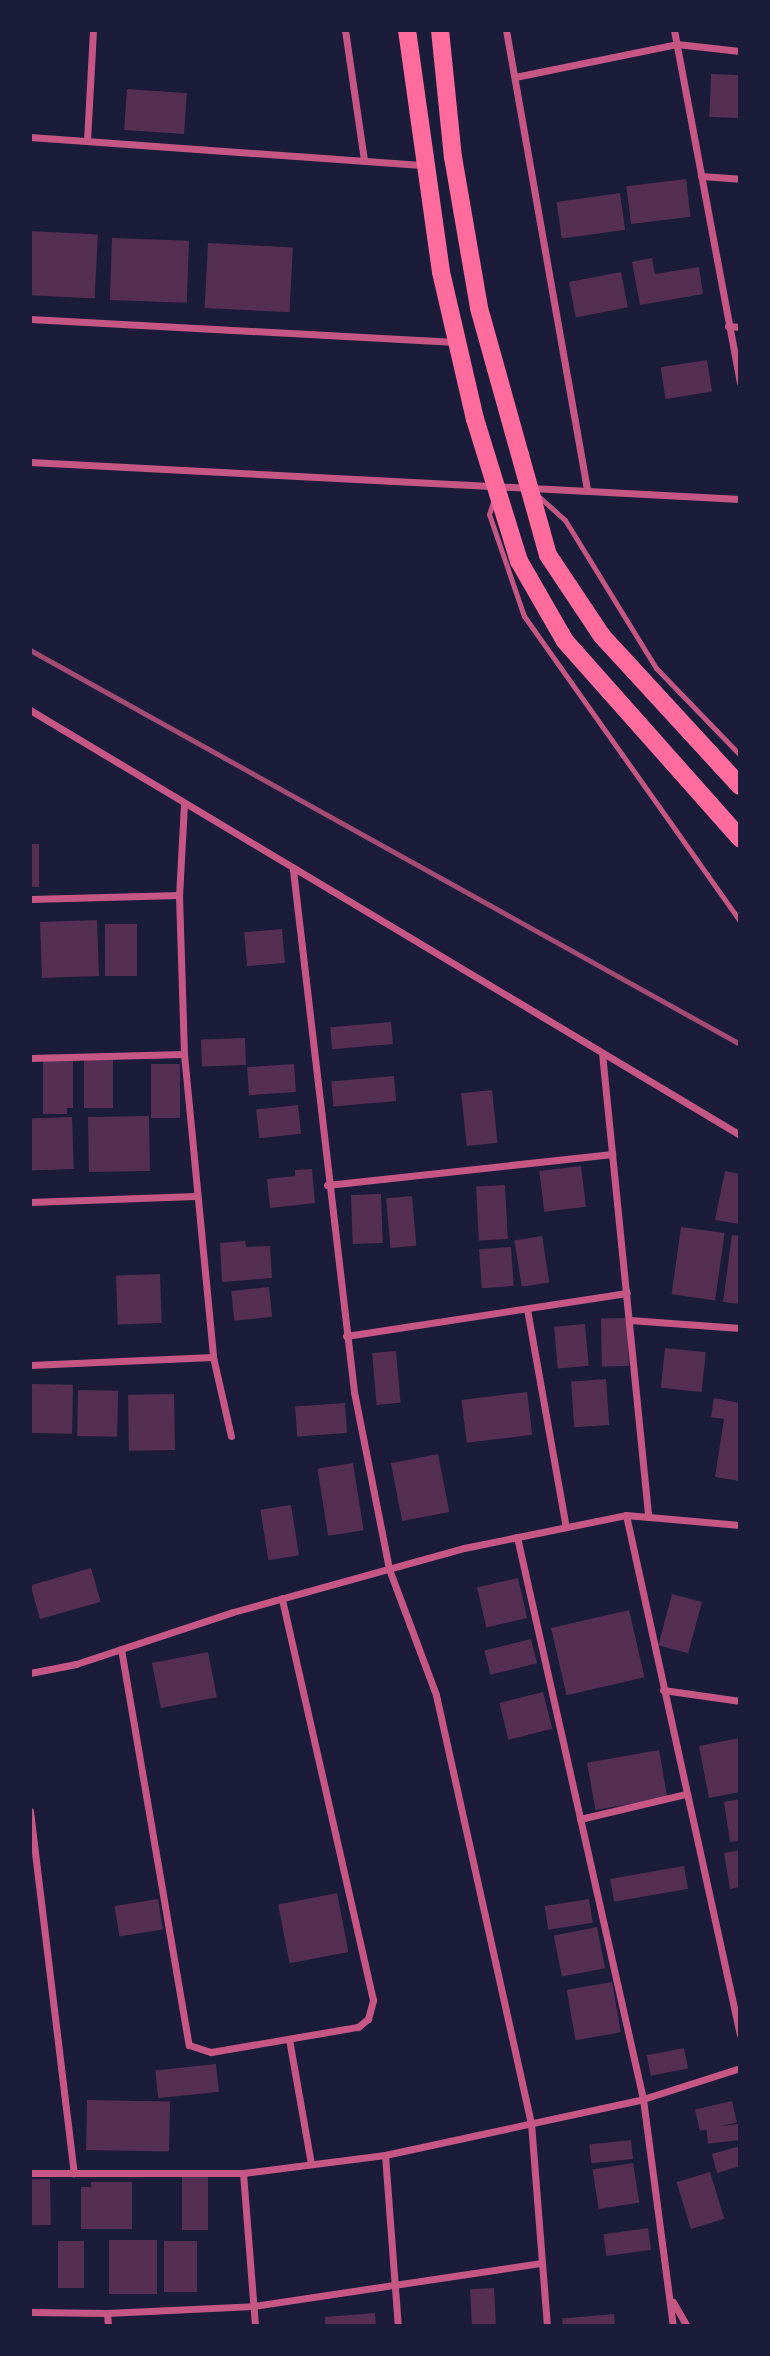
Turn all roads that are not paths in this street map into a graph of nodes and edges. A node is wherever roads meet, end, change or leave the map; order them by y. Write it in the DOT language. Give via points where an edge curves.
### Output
graph roads {
  1 [pos="93,30"];
  2 [pos="345,30"];
  3 [pos="407,30"];
  4 [pos="440,30"];
  5 [pos="506,30"];
  6 [pos="674,30"];
  7 [pos="677,44"];
  8 [pos="740,51"];
  9 [pos="514,77"];
  10 [pos="30,137"];
  11 [pos="87,141"];
  12 [pos="364,161"];
  13 [pos="426,165"];
  14 [pos="701,176"];
  15 [pos="740,179"];
  16 [pos="30,319"];
  17 [pos="728,326"];
  18 [pos="740,327"];
  19 [pos="457,342"];
  20 [pos="740,382"];
  21 [pos="30,462"];
  22 [pos="498,488"];
  23 [pos="529,488"];
  24 [pos="587,490"];
  25 [pos="740,499"];
  26 [pos="30,710"];
  27 [pos="740,755"];
  28 [pos="740,786"];
  29 [pos="184,804"];
  30 [pos="740,838"];
  31 [pos="293,870"];
  32 [pos="179,895"];
  33 [pos="30,898"];
  34 [pos="740,921"];
  35 [pos="602,1053"];
  36 [pos="184,1054"];
  37 [pos="30,1058"];
  38 [pos="740,1135"];
  39 [pos="612,1154"];
  40 [pos="327,1185"];
  41 [pos="195,1196"];
  42 [pos="30,1202"];
  43 [pos="627,1293"];
  44 [pos="527,1309"];
  45 [pos="630,1320"];
  46 [pos="740,1328"];
  47 [pos="346,1336"];
  48 [pos="213,1357"];
  49 [pos="30,1365"];
  50 [pos="231,1436"];
  51 [pos="626,1515"];
  52 [pos="648,1517"];
  53 [pos="740,1525"];
  54 [pos="566,1527"];
  55 [pos="517,1537"];
  56 [pos="389,1569"];
  57 [pos="282,1598"];
  58 [pos="121,1649"];
  59 [pos="30,1673"];
  60 [pos="663,1690"];
  61 [pos="740,1701"];
  62 [pos="686,1794"];
  63 [pos="30,1811"];
  64 [pos="580,1819"];
  65 [pos="740,2035"];
  66 [pos="289,2039"];
  67 [pos="740,2068"];
  68 [pos="643,2099"];
  69 [pos="531,2123"];
  70 [pos="385,2155"];
  71 [pos="311,2164"];
  72 [pos="74,2173"];
  73 [pos="243,2173"];
  74 [pos="30,2174"];
  75 [pos="542,2263"];
  76 [pos="395,2287"];
  77 [pos="673,2301"];
  78 [pos="253,2306"];
  79 [pos="30,2312"];
  80 [pos="107,2313"];
  81 [pos="108,2326"];
  82 [pos="255,2326"];
  83 [pos="398,2326"];
  84 [pos="547,2326"];
  85 [pos="673,2326"];
  86 [pos="687,2326"];
  1 -- 11 [label="street"];
  2 -- 12 [label="street"];
  3 -- 13 [label="main road"];
  4 -- 23 [label="main road" via="453,157 479,308"];
  5 -- 9 [label="street"];
  6 -- 7 [label="street"];
  7 -- 8 [label="street"];
  7 -- 9 [label="street"];
  7 -- 14 [label="street"];
  9 -- 24 [label="street"];
  10 -- 11 [label="street"];
  11 -- 12 [label="street"];
  12 -- 13 [label="street"];
  13 -- 19 [label="main road" via="441,272"];
  14 -- 15 [label="street"];
  14 -- 17 [label="street"];
  16 -- 19 [label="street"];
  17 -- 18 [label="street"];
  17 -- 20 [label="street"];
  19 -- 22 [label="main road"];
  21 -- 22 [label="street"];
  22 -- 23 [label="street"];
  22 -- 30 [label="main road" via="519,561 565,641"];
  22 -- 34 [label="lane" via="489,514 524,616"];
  23 -- 24 [label="street"];
  23 -- 27 [label="lane" via="565,520 656,668"];
  23 -- 28 [label="main road" via="548,555 602,636"];
  24 -- 25 [label="street"];
  26 -- 29 [label="street"];
  29 -- 31 [label="street"];
  29 -- 32 [label="street"];
  31 -- 35 [label="street"];
  31 -- 40 [label="street"];
  32 -- 33 [label="street"];
  32 -- 36 [label="street"];
  35 -- 38 [label="street"];
  35 -- 39 [label="street"];
  36 -- 37 [label="street"];
  36 -- 41 [label="street"];
  39 -- 40 [label="street"];
  39 -- 43 [label="street"];
  40 -- 47 [label="street"];
  41 -- 42 [label="street"];
  41 -- 48 [label="street"];
  43 -- 44 [label="street"];
  43 -- 45 [label="street"];
  44 -- 47 [label="street"];
  44 -- 54 [label="street"];
  45 -- 46 [label="street"];
  45 -- 52 [label="street"];
  47 -- 56 [label="street"];
  48 -- 49 [label="street"];
  48 -- 50 [label="street"];
  51 -- 52 [label="street"];
  51 -- 54 [label="street"];
  51 -- 60 [label="street"];
  52 -- 53 [label="street"];
  54 -- 55 [label="street"];
  55 -- 56 [label="street"];
  55 -- 64 [label="street"];
  56 -- 57 [label="street"];
  56 -- 69 [label="street" via="436,1695"];
  57 -- 58 [label="street"];
  57 -- 66 [label="street" via="373,2000 368,2019 358,2027"];
  58 -- 59 [label="street"];
  58 -- 66 [label="street" via="184,2037 198,2052"];
  60 -- 61 [label="street"];
  60 -- 62 [label="street"];
  62 -- 64 [label="street"];
  62 -- 65 [label="street"];
  63 -- 72 [label="street"];
  64 -- 68 [label="street"];
  66 -- 71 [label="street"];
  67 -- 68 [label="street"];
  68 -- 69 [label="street"];
  68 -- 77 [label="street"];
  69 -- 70 [label="street"];
  69 -- 75 [label="street"];
  70 -- 71 [label="street"];
  70 -- 76 [label="street"];
  71 -- 73 [label="street"];
  72 -- 73 [label="street"];
  72 -- 74 [label="street"];
  73 -- 78 [label="street"];
  75 -- 76 [label="street"];
  75 -- 84 [label="street"];
  76 -- 78 [label="street"];
  76 -- 83 [label="street"];
  77 -- 85 [label="street"];
  77 -- 86 [label="street"];
  78 -- 80 [label="street"];
  78 -- 82 [label="street"];
  79 -- 80 [label="street"];
  80 -- 81 [label="street"];
}
